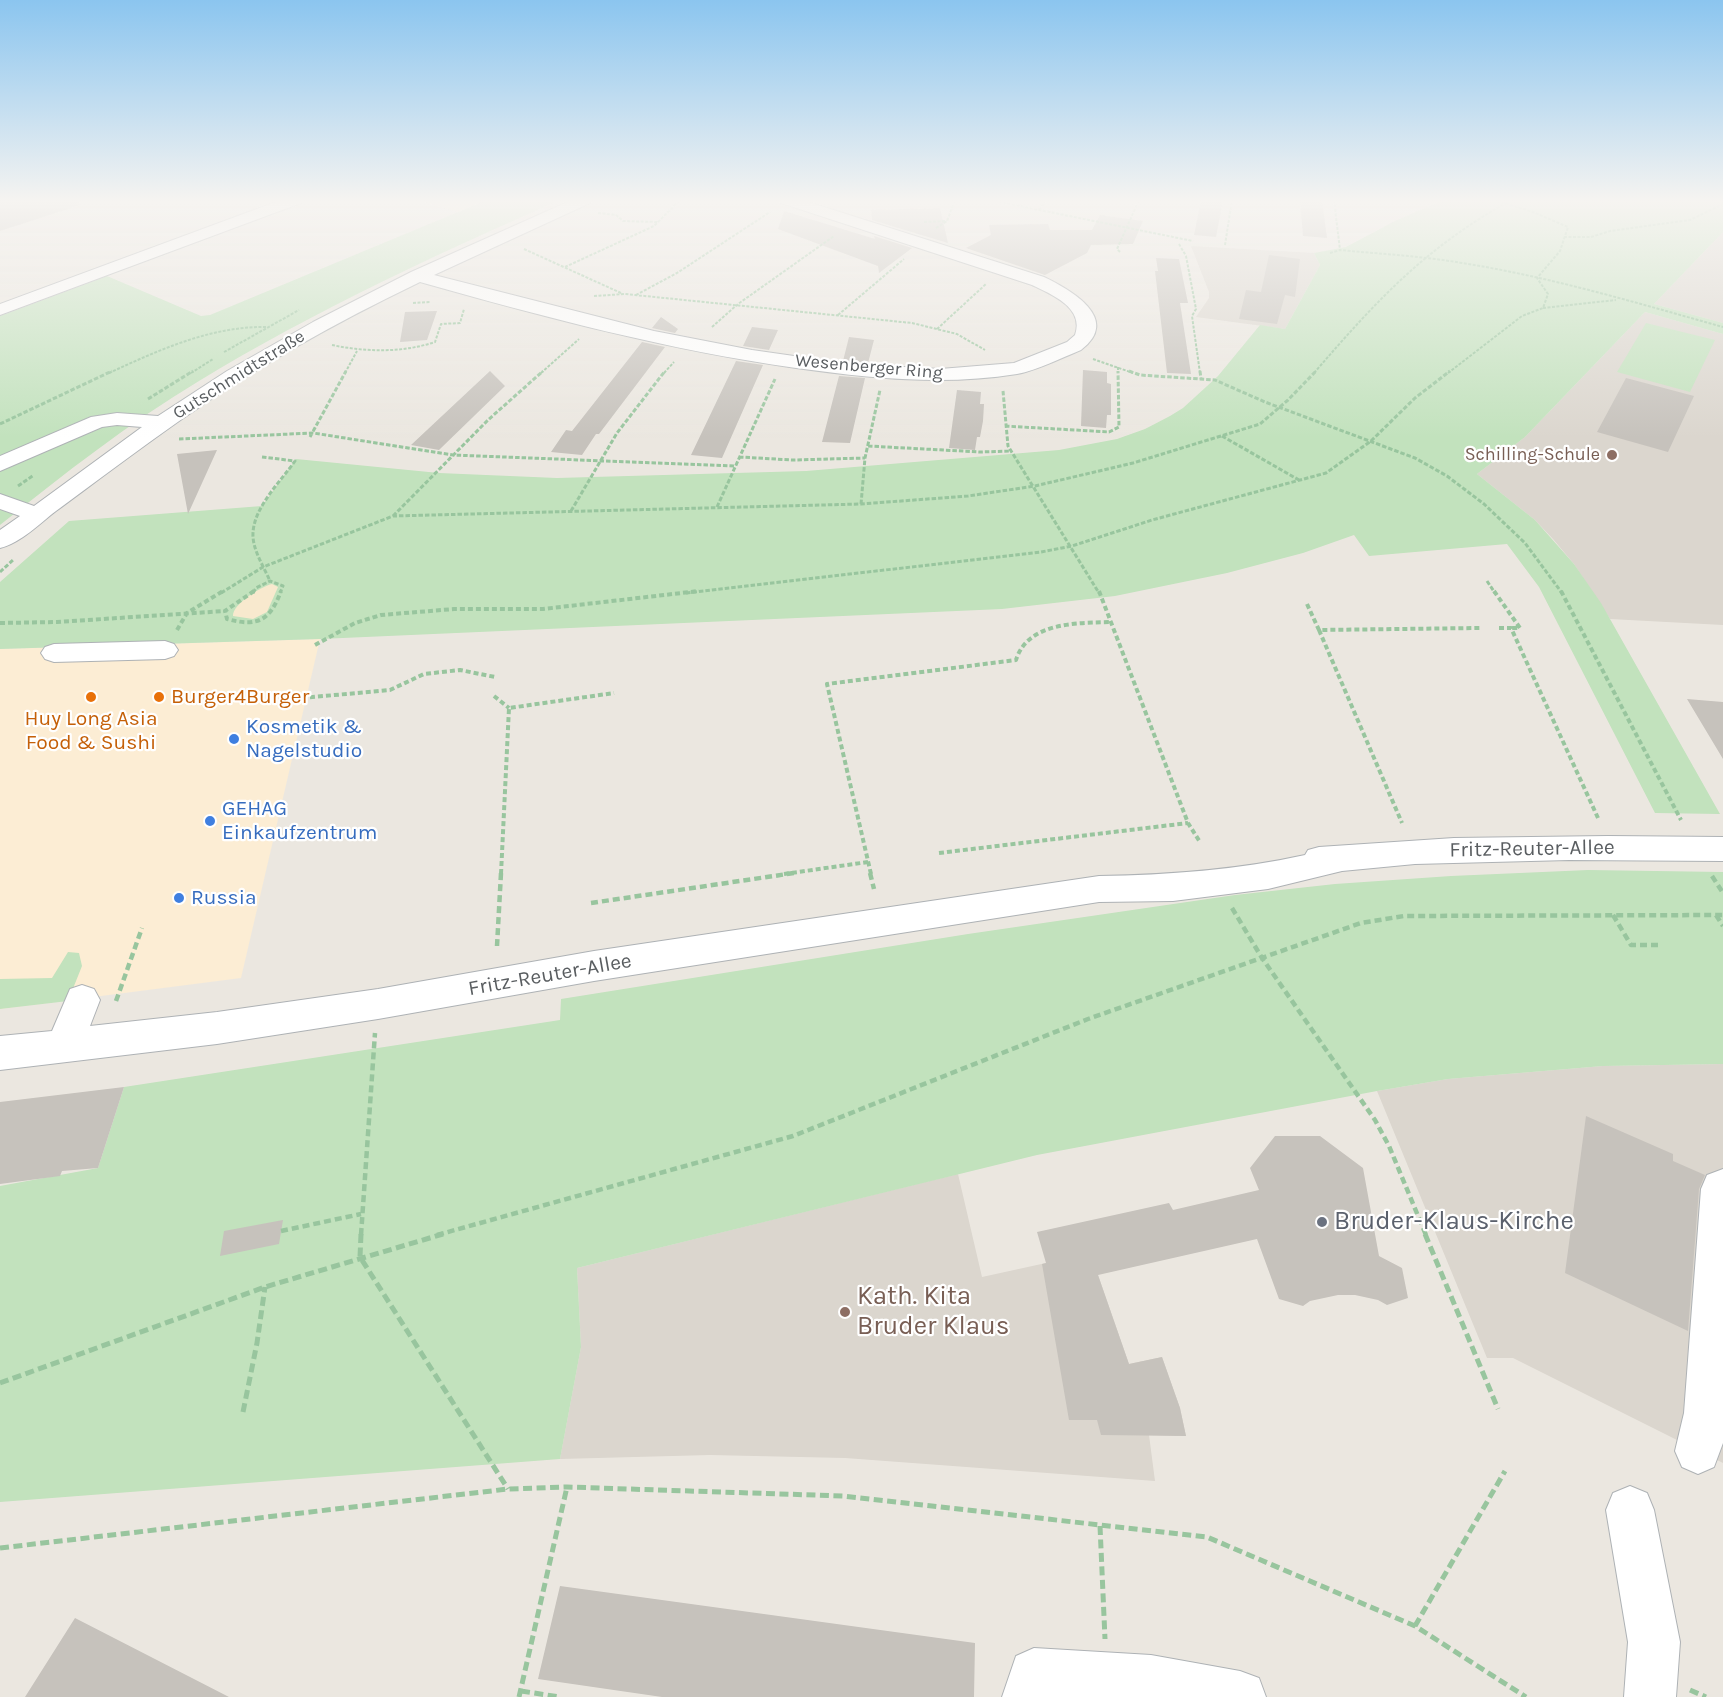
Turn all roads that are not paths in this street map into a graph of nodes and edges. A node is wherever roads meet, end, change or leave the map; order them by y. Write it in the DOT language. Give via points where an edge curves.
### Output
graph roads {
  1 [pos="83,279"];
  2 [pos="411,279"];
  3 [pos="428,279"];
  4 [pos="1028,279"];
  5 [pos="0,310"];
  6 [pos="168,431"];
  7 [pos="0,464"];
  8 [pos="0,501"];
  9 [pos="39,515"];
  10 [pos="0,541"];
  11 [pos="0,557"];
  12 [pos="165,650"];
  13 [pos="54,653"];
  14 [pos="1715,859"];
  15 [pos="82,1000"];
  16 [pos="64,1046"];
  17 [pos="0,1053"];
  18 [pos="1723,1189"];
  19 [pos="1709,1428"];
  20 [pos="1630,1510"];
  21 [pos="1028,1697"];
  22 [pos="1240,1697"];
  23 [pos="1650,1697"];
  1 -- 5 [label="street"];
  2 -- 6 [label="street, Gutschmidtstraße" via="298,337 234,376"];
  3 -- 4 [label="street, Wesenberger Ring" via="596,325 783,360 937,374 1001,370 1042,362 1083,339 1087,331 1083,313 1064,294"];
  6 -- 7 [label="street" via="136,419 98,421"];
  6 -- 9 [label="street, Gutschmidtstraße"];
  8 -- 9 [label="street"];
  9 -- 10 [label="street, Gutschmidtstraße"];
  9 -- 11 [label="street, Gutschmidtstraße"];
  12 -- 13 [label="street"];
  14 -- 16 [label="street, Fritz-Reuter-Allee" via="1622,847 1414,852 1341,859 1268,876 1173,888 1098,889 594,966 378,1004"];
  15 -- 16 [label="street"];
  16 -- 17 [label="street, Fritz-Reuter-Allee"];
  18 -- 19 [label="street"];
  20 -- 23 [label="street" via="1654,1642"];
  21 -- 22 [label="street" via="1034,1674 1151,1681"];
}
